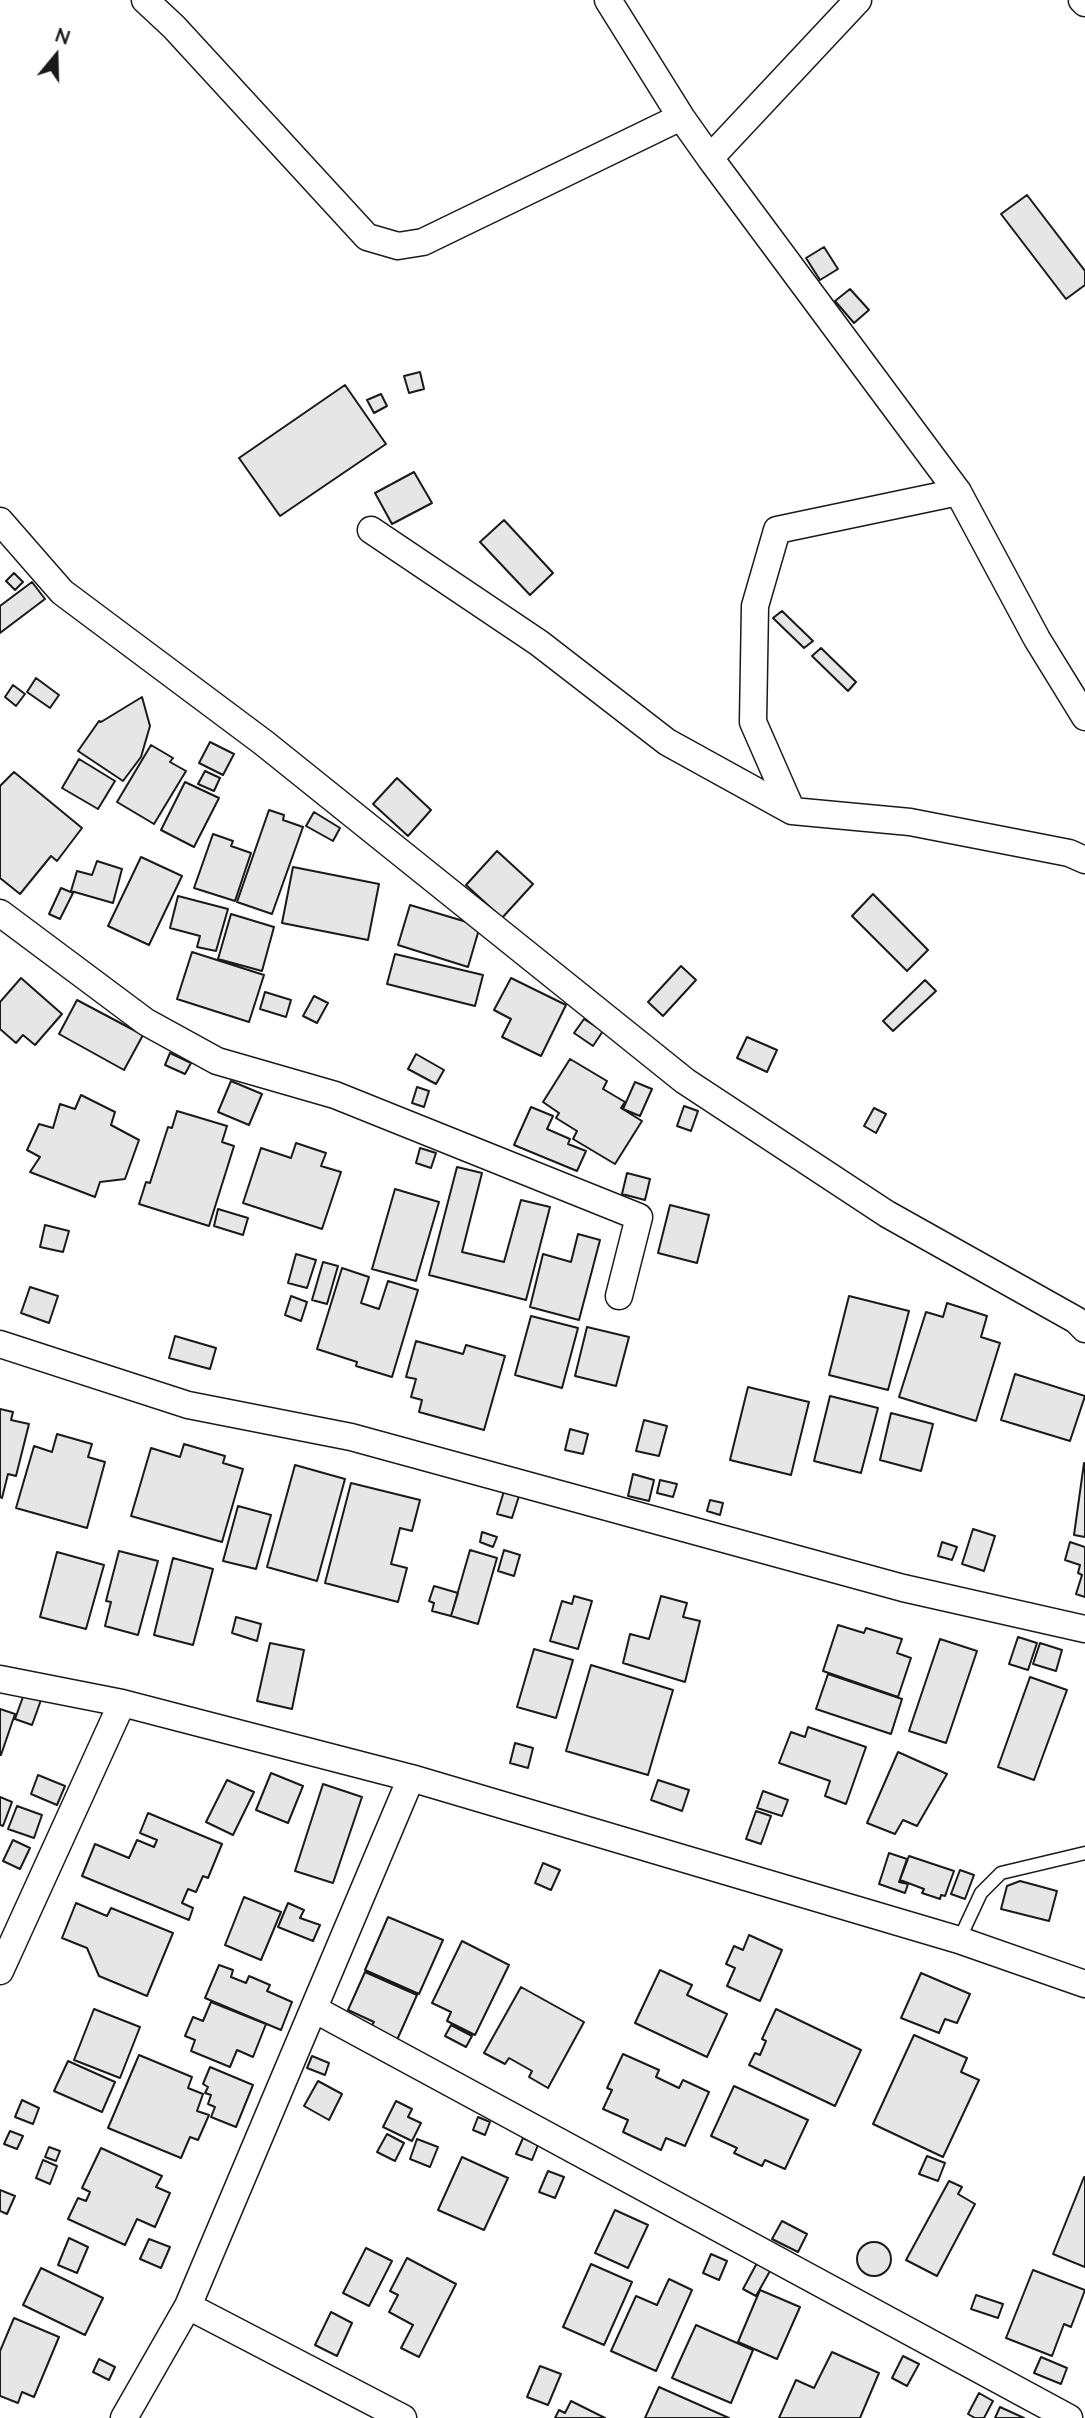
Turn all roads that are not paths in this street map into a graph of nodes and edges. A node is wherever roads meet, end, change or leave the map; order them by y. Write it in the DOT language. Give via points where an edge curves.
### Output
graph roads {
  1 [pos="145,0"];
  2 [pos="608,0"];
  3 [pos="858,0"];
  4 [pos="681,117"];
  5 [pos="710,158"];
  6 [pos="958,492"];
  7 [pos="0,521"];
  8 [pos="371,530"];
  9 [pos="1085,716"];
  10 [pos="792,811"];
  11 [pos="1085,860"];
  12 [pos="0,913"];
  13 [pos="619,1296"];
  14 [pos="1082,1323"];
  15 [pos="0,1344"];
  16 [pos="1085,1629"];
  17 [pos="0,1679"];
  18 [pos="122,1703"];
  19 [pos="411,1778"];
  20 [pos="1084,1853"];
  21 [pos="958,1940"];
  22 [pos="0,1971"];
  23 [pos="1085,1984"];
  24 [pos="314,2009"];
  25 [pos="188,2306"];
  26 [pos="124,2418"];
  27 [pos="403,2418"];
  28 [pos="1069,2418"];
  1 -- 4 [label="street" via="367,237 398,246 423,242"];
  2 -- 4 [label="street"];
  3 -- 5 [label="street"];
  4 -- 5 [label="street"];
  5 -- 6 [label="street"];
  6 -- 9 [label="street" via="1037,639"];
  6 -- 10 [label="street" via="776,530 755,606 753,722"];
  7 -- 14 [label="street" via="62,592 264,743 685,1081 887,1214"];
  8 -- 10 [label="street" via="539,643 667,742"];
  10 -- 11 [label="street" via="910,822"];
  12 -- 13 [label="street" via="146,1022 217,1061 335,1095 639,1217"];
  15 -- 16 [label="street" via="188,1405 351,1437 903,1588"];
  17 -- 18 [label="street"];
  18 -- 19 [label="street"];
  18 -- 22 [label="street"];
  19 -- 21 [label="street"];
  19 -- 24 [label="street"];
  20 -- 21 [label="lane" via="1000,1873 981,1893"];
  21 -- 23 [label="street"];
  24 -- 25 [label="street"];
  24 -- 28 [label="street"];
  25 -- 26 [label="street"];
  25 -- 27 [label="street"];
}
